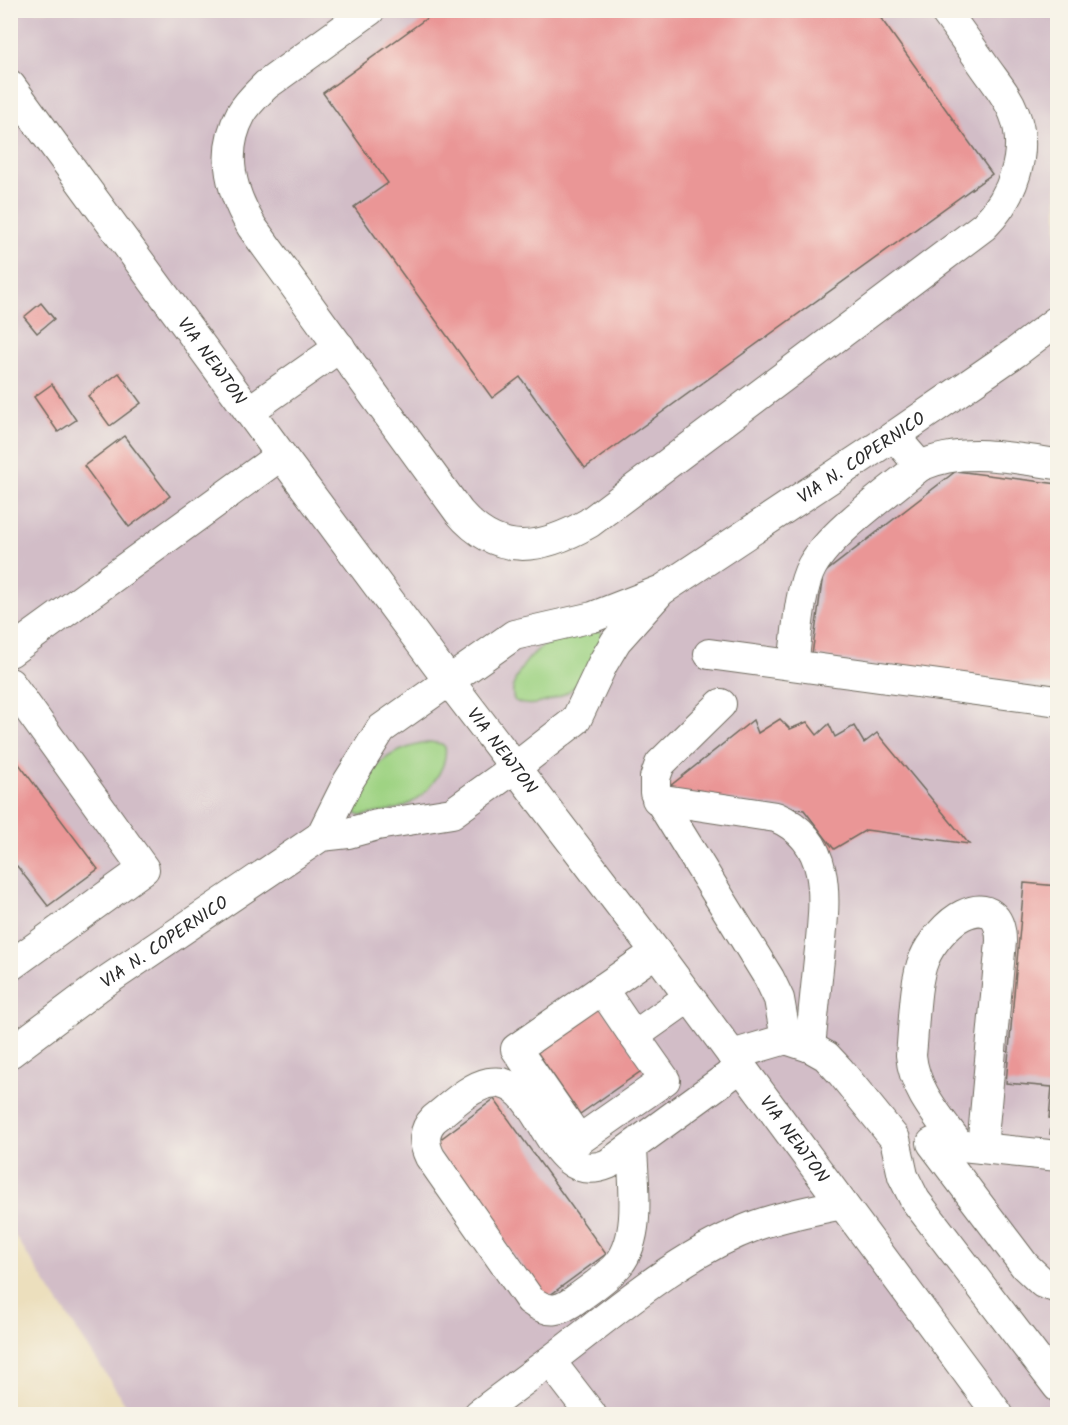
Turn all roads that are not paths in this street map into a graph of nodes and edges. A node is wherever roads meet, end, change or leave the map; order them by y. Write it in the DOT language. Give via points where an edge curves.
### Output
graph roads {
  1 [pos="370,10"];
  2 [pos="944,10"];
  3 [pos="13,93"];
  4 [pos="1058,320"];
  5 [pos="340,347"];
  6 [pos="249,411"];
  7 [pos="894,436"];
  8 [pos="281,455"];
  9 [pos="1058,464"];
  10 [pos="920,466"];
  11 [pos="662,590"];
  12 [pos="10,652"];
  13 [pos="709,654"];
  14 [pos="793,665"];
  15 [pos="449,681"];
  16 [pos="10,683"];
  17 [pos="1058,701"];
  18 [pos="722,704"];
  19 [pos="516,767"];
  20 [pos="657,799"];
  21 [pos="321,836"];
  22 [pos="656,952"];
  23 [pos="10,966"];
  24 [pos="602,989"];
  25 [pos="689,997"];
  26 [pos="634,1036"];
  27 [pos="798,1043"];
  28 [pos="10,1053"];
  29 [pos="737,1061"];
  30 [pos="895,1139"];
  31 [pos="958,1146"];
  32 [pos="632,1147"];
  33 [pos="1058,1156"];
  34 [pos="842,1204"];
  35 [pos="1058,1288"];
  36 [pos="550,1361"];
  37 [pos="1058,1387"];
  38 [pos="479,1414"];
  39 [pos="591,1414"];
  40 [pos="998,1414"];
  1 -- 5 [label="street" via="251,99 241,114 230,153 233,189 240,208"];
  2 -- 5 [label="street" via="1015,114 1019,132 1017,169 1006,199 984,226 589,523 549,542 531,545 513,544 470,525"];
  3 -- 6 [label="street, VIA NEWTON"];
  4 -- 7 [label="street, VIA N. COPERNICO"];
  5 -- 6 [label="street"];
  6 -- 8 [label="street, VIA NEWTON"];
  7 -- 10 [label="street"];
  7 -- 11 [label="street, VIA N. COPERNICO"];
  8 -- 12 [label="street"];
  8 -- 15 [label="street, VIA NEWTON"];
  9 -- 10 [label="street" via="967,454"];
  10 -- 14 [label="street" via="841,532 812,567 802,599"];
  11 -- 15 [label="street" via="593,617 514,635"];
  11 -- 19 [label="street" via="616,641 576,720"];
  13 -- 14 [label="street"];
  14 -- 17 [label="street"];
  15 -- 19 [label="street, VIA NEWTON"];
  15 -- 21 [label="street" via="381,729"];
  16 -- 23 [label="street" via="144,869"];
  18 -- 20 [label="street" via="660,764 655,778"];
  19 -- 21 [label="street" via="452,813"];
  19 -- 22 [label="street, VIA NEWTON"];
  20 -- 27 [label="street" via="769,978"];
  20 -- 27 [label="street" via="776,816 798,830 814,852 824,892"];
  21 -- 28 [label="street, VIA N. COPERNICO" via="102,984"];
  22 -- 24 [label="street"];
  22 -- 25 [label="street, VIA NEWTON"];
  24 -- 26 [label="street"];
  24 -- 26 [label="street" via="516,1049 579,1140 665,1080"];
  25 -- 26 [label="street"];
  25 -- 29 [label="street, VIA NEWTON"];
  27 -- 29 [label="street"];
  27 -- 30 [label="street" via="833,1063"];
  29 -- 32 [label="street"];
  29 -- 34 [label="street, VIA NEWTON"];
  30 -- 31 [label="street"];
  30 -- 37 [label="street" via="903,1176 915,1200"];
  31 -- 31 [label="street" via="924,1096 914,1076 911,1055 921,967 929,950 964,915 984,911 999,921 1001,941"];
  31 -- 33 [label="street"];
  31 -- 35 [label="street" via="1025,1266 1043,1283"];
  32 -- 32 [label="street" via="600,1168 578,1167 522,1097 499,1083 474,1089 434,1119 425,1137 430,1157 530,1300 548,1310 569,1305 612,1272 627,1251 634,1222"];
  34 -- 36 [label="street" via="772,1220 707,1248 670,1270"];
  34 -- 40 [label="street, VIA NEWTON"];
  36 -- 38 [label="street"];
  36 -- 39 [label="street"];
}
